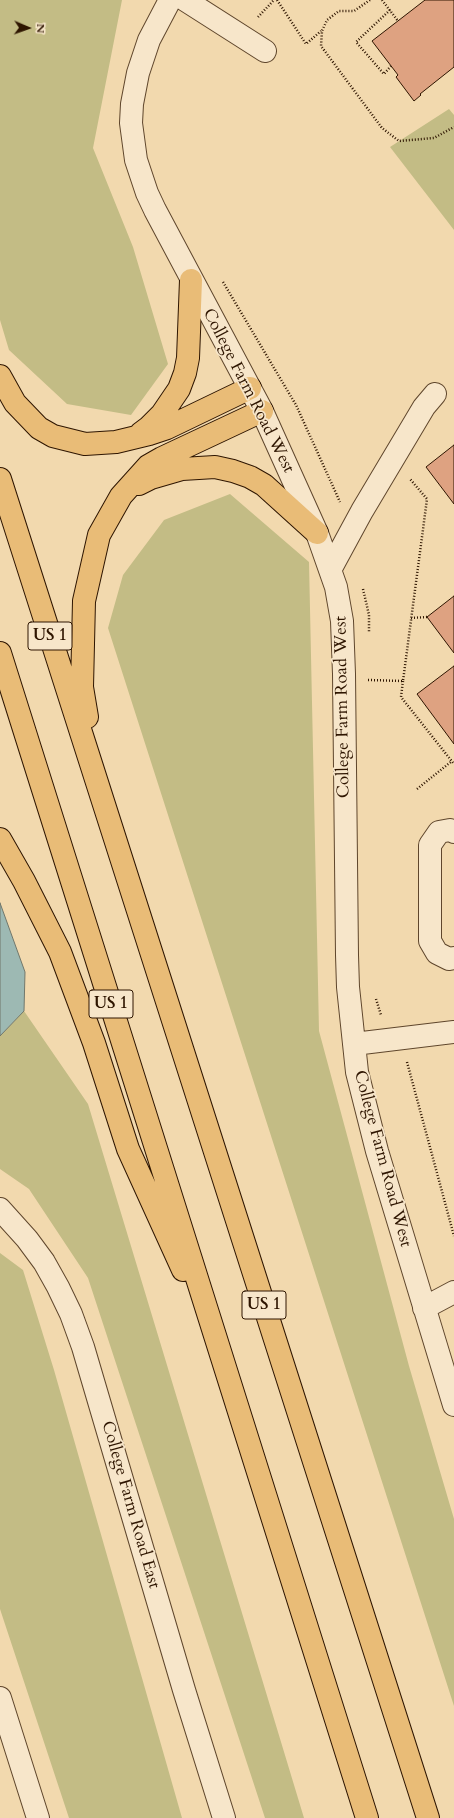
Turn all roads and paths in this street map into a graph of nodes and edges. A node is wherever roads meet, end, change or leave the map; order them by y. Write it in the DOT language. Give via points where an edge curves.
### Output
graph roads {
  1 [pos="170,0"];
  2 [pos="185,0"];
  3 [pos="275,0"];
  4 [pos="370,0"];
  5 [pos="382,0"];
  6 [pos="390,10"];
  7 [pos="398,21"];
  8 [pos="322,31"];
  9 [pos="240,35"];
  10 [pos="265,51"];
  11 [pos="391,66"];
  12 [pos="454,127"];
  13 [pos="220,277"];
  14 [pos="191,280"];
  15 [pos="0,376"];
  16 [pos="250,388"];
  17 [pos="435,394"];
  18 [pos="262,411"];
  19 [pos="133,439"];
  20 [pos="407,475"];
  21 [pos="0,479"];
  22 [pos="122,496"];
  23 [pos="362,511"];
  24 [pos="317,533"];
  25 [pos="330,570"];
  26 [pos="363,587"];
  27 [pos="427,617"];
  28 [pos="411,618"];
  29 [pos="369,637"];
  30 [pos="0,653"];
  31 [pos="369,674"];
  32 [pos="403,681"];
  33 [pos="453,763"];
  34 [pos="417,789"];
  35 [pos="100,793"];
  36 [pos="454,832"];
  37 [pos="0,839"];
  38 [pos="454,958"];
  39 [pos="375,995"];
  40 [pos="454,1032"];
  41 [pos="401,1038"];
  42 [pos="354,1044"];
  43 [pos="0,1209"];
  44 [pos="454,1236"];
  45 [pos="454,1292"];
  46 [pos="424,1308"];
  47 [pos="222,1355"];
  48 [pos="454,1405"];
  49 [pos="0,1698"];
  50 [pos="38,1818"];
  51 [pos="224,1818"];
  52 [pos="367,1818"];
  53 [pos="428,1818"];
  1 -- 14 [label="street, College Farm Road West" via="149,40 138,73 131,123 136,160 147,193"];
  2 -- 9 [label="street"];
  3 -- 8 [label="path" via="306,44"];
  3 -- 9 [label="path"];
  4 -- 8 [label="path" via="354,11 338,11 327,20"];
  5 -- 6 [label="path"];
  6 -- 7 [label="path"];
  6 -- 11 [label="path" via="356,42 384,74"];
  8 -- 12 [label="path" via="321,46 382,128 399,141 434,138"];
  9 -- 10 [label="street"];
  13 -- 23 [label="path" via="296,404 344,512 353,506"];
  14 -- 16 [label="street, College Farm Road West"];
  14 -- 19 [label="highway" via="188,358 185,373 179,389 162,414"];
  15 -- 19 [label="highway" via="15,404 39,428 53,436 70,441 101,444"];
  16 -- 18 [label="street, College Farm Road West"];
  16 -- 19 [label="highway" via="167,428"];
  17 -- 23 [label="street" via="424,407"];
  18 -- 22 [label="highway" via="148,466"];
  18 -- 24 [label="street, College Farm Road West"];
  20 -- 28 [label="path" via="427,499"];
  21 -- 35 [label="highway, US 1"];
  22 -- 24 [label="highway" via="136,486 164,473 216,467 250,477 264,485"];
  22 -- 35 [label="highway" via="99,535 84,601 82,687"];
  23 -- 25 [label="street"];
  24 -- 25 [label="street, College Farm Road West"];
  25 -- 42 [label="street, College Farm Road West" via="340,603 342,621 346,918 348,988"];
  26 -- 29 [label="path" via="370,615"];
  27 -- 28 [label="path"];
  28 -- 32 [label="path"];
  30 -- 47 [label="highway, US 1"];
  31 -- 32 [label="path" via="368,681"];
  32 -- 33 [label="path" via="401,697"];
  33 -- 34 [label="path"];
  35 -- 53 [label="highway, US 1"];
  36 -- 38 [label="street" via="439,832 430,845 430,941 437,953 449,959"];
  37 -- 47 [label="highway" via="60,952 94,1043 128,1149"];
  39 -- 41 [label="path" via="381,1015 399,1020"];
  40 -- 41 [label="street"];
  41 -- 42 [label="street"];
  41 -- 44 [label="path"];
  42 -- 46 [label="street, College Farm Road West" via="369,1125"];
  43 -- 51 [label="street, College Farm Road East" via="44,1262 68,1307 83,1347"];
  45 -- 46 [label="street"];
  46 -- 48 [label="street, College Farm Road West"];
  47 -- 52 [label="highway, US 1"];
  49 -- 50 [label="street"];
}
